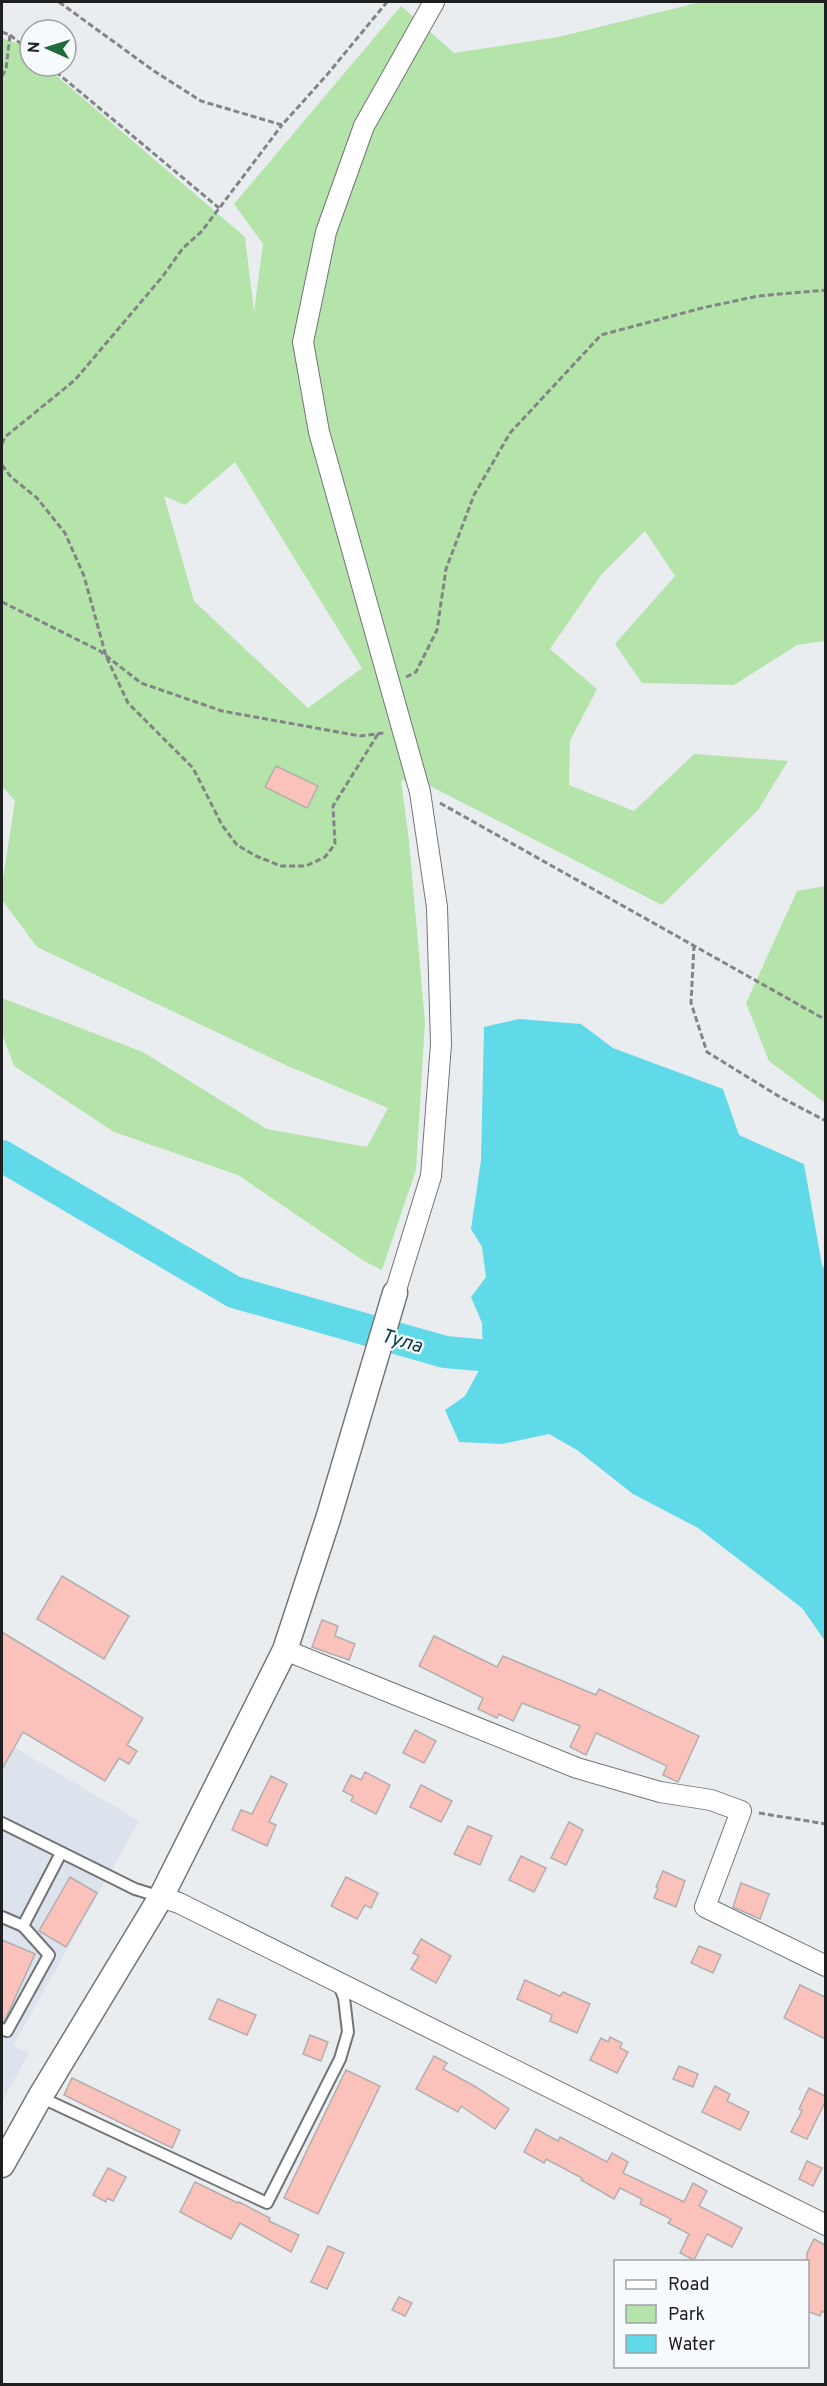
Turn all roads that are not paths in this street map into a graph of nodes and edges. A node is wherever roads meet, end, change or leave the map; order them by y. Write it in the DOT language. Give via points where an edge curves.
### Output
graph roads {
  1 [pos="434,2"];
  2 [pos="395,1293"];
  3 [pos="285,1650"];
  4 [pos="2,1823"];
  5 [pos="61,1853"];
  6 [pos="161,1897"];
  7 [pos="2,1917"];
  8 [pos="23,1926"];
  9 [pos="825,1966"];
  10 [pos="338,1982"];
  11 [pos="2,2030"];
  12 [pos="40,2097"];
  13 [pos="2,2165"];
  14 [pos="825,2225"];
  1 -- 2 [label="street" via="364,126 326,232 303,342 319,432 420,792 437,907 441,1044 431,1176"];
  2 -- 3 [label="street"];
  3 -- 6 [label="street"];
  3 -- 9 [label="street" via="578,1768 741,1811 705,1907"];
  4 -- 5 [label="lane"];
  5 -- 6 [label="lane" via="135,1889"];
  5 -- 8 [label="lane"];
  6 -- 10 [label="street"];
  6 -- 12 [label="street"];
  7 -- 8 [label="lane"];
  8 -- 11 [label="lane" via="50,1955 7,2031"];
  10 -- 12 [label="lane" via="348,2032 340,2059 267,2203"];
  10 -- 14 [label="street"];
  12 -- 13 [label="street"];
}
